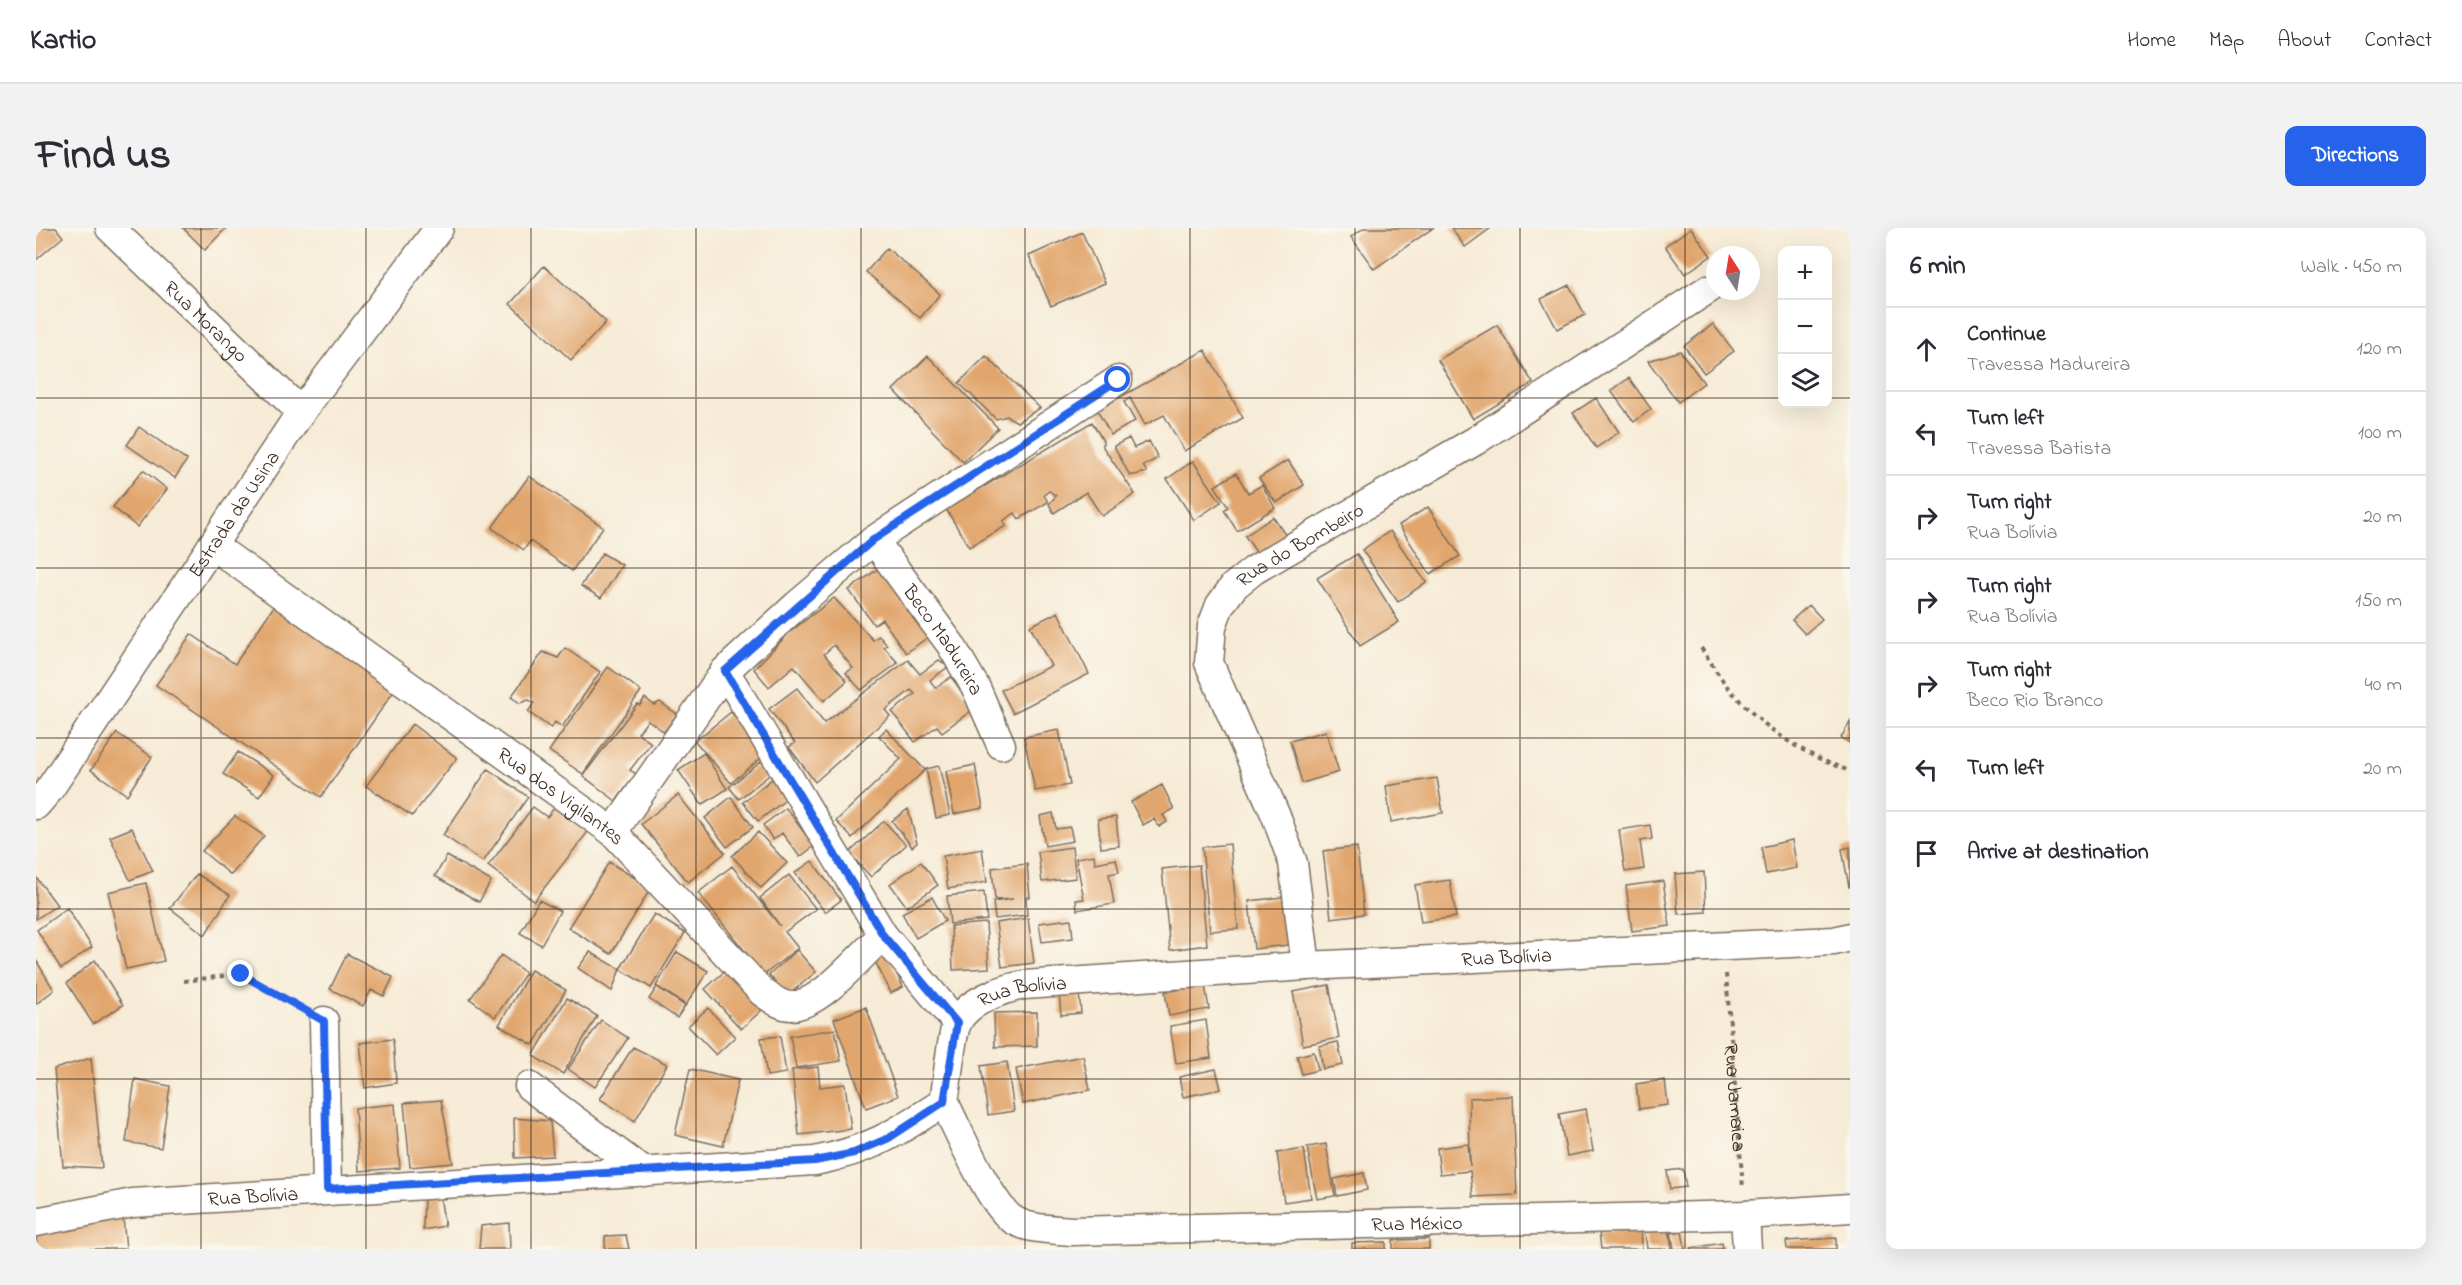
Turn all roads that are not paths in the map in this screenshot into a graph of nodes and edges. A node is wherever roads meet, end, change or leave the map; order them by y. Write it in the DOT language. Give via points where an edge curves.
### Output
graph roads {
  1 [pos="111,228"];
  2 [pos="439,228"];
  3 [pos="1706,291"];
  4 [pos="1118,380"];
  5 [pos="301,412"];
  6 [pos="873,540"];
  7 [pos="212,545"];
  8 [pos="725,671"];
  9 [pos="1001,745"];
  10 [pos="36,805"];
  11 [pos="613,832"];
  12 [pos="883,935"];
  13 [pos="1850,937"];
  14 [pos="1306,966"];
  15 [pos="324,1021"];
  16 [pos="957,1023"];
  17 [pos="529,1086"];
  18 [pos="944,1102"];
  19 [pos="644,1172"];
  20 [pos="327,1189"];
  21 [pos="1850,1208"];
  22 [pos="1745,1215"];
  23 [pos="36,1222"];
  24 [pos="1747,1249"];
  1 -- 5 [label="street, Rua Morango"];
  2 -- 5 [label="street, Estrada da Usina"];
  3 -- 14 [label="street, Rua do Bombeiro" via="1475,441 1254,570 1234,586 1220,605 1212,626 1209,663 1293,863"];
  4 -- 6 [label="street"];
  5 -- 7 [label="street, Estrada da Usina"];
  6 -- 8 [label="street"];
  6 -- 9 [label="street, Beco Madureira" via="951,645 976,688"];
  7 -- 10 [label="street, Estrada da Usina"];
  7 -- 11 [label="street, Rua dos Vigilantes"];
  8 -- 11 [label="street"];
  8 -- 12 [label="street"];
  11 -- 12 [label="street, Rua dos Vigilantes" via="762,992 776,1002 792,1006 819,995"];
  12 -- 16 [label="street"];
  13 -- 14 [label="street, Rua Bolívia" via="1723,947"];
  14 -- 16 [label="street, Rua Bolívia" via="1024,985 1000,990 979,1002"];
  15 -- 20 [label="street"];
  16 -- 18 [label="street, Rua Bolívia"];
  17 -- 19 [label="street"];
  18 -- 19 [label="street, Rua Bolívia" via="889,1138 854,1153 815,1161"];
  18 -- 22 [label="street, Rua México" via="993,1196 1011,1219 1033,1227 1071,1232"];
  19 -- 20 [label="street, Rua Bolívia"];
  20 -- 23 [label="street, Rua Bolívia" via="133,1203"];
  21 -- 22 [label="street, Rua México"];
  22 -- 24 [label="street"];
}
